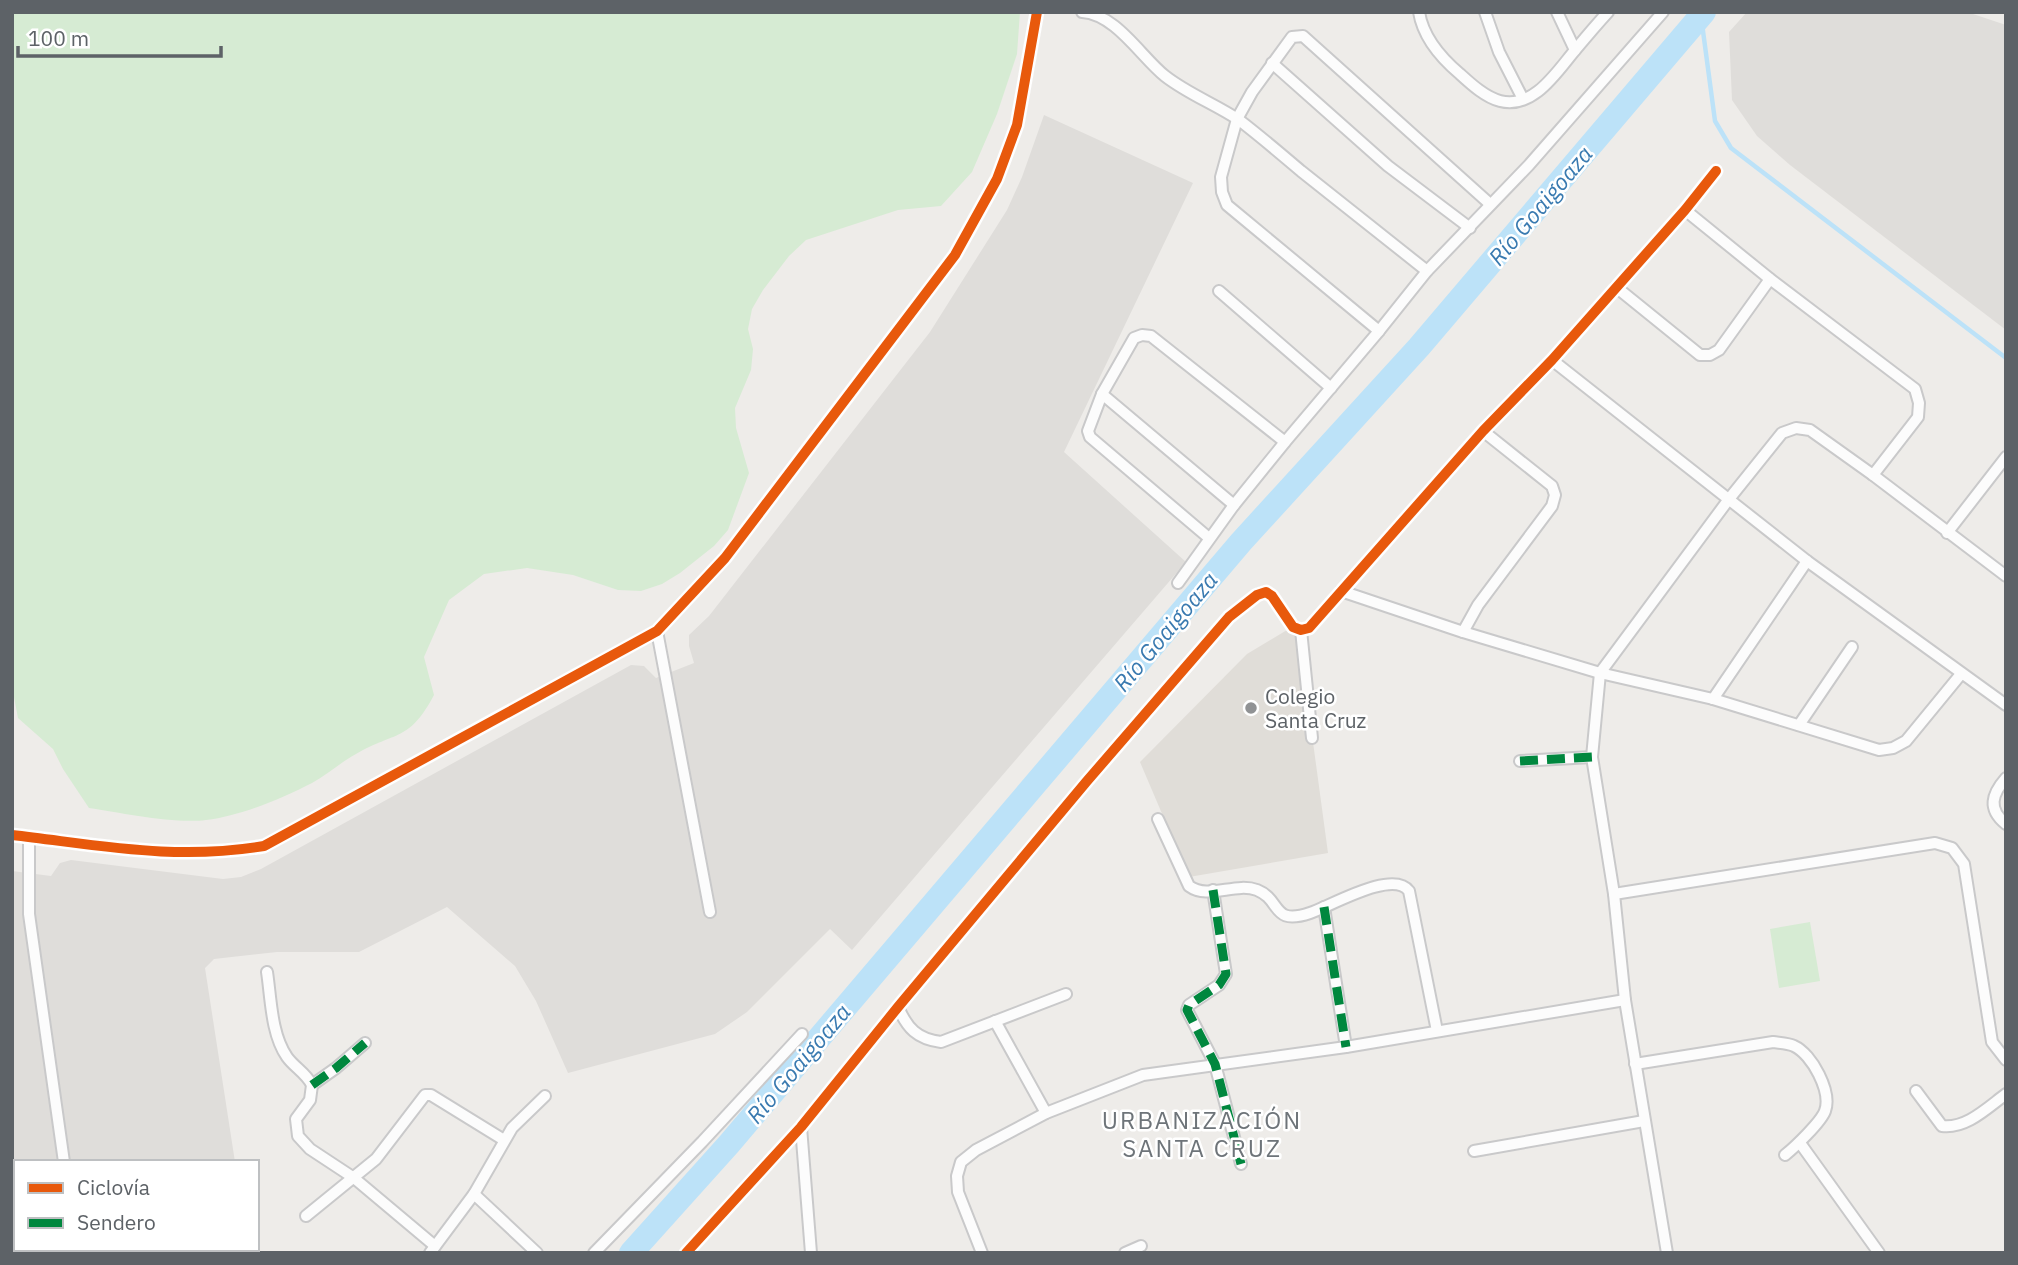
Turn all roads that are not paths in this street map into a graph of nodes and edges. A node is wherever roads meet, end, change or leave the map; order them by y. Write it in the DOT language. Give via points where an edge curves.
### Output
graph roads {
  1 [pos="1037,12"];
  2 [pos="1082,12"];
  3 [pos="1419,12"];
  4 [pos="1485,12"];
  5 [pos="1557,12"];
  6 [pos="1608,12"];
  7 [pos="1663,12"];
  8 [pos="1575,50"];
  9 [pos="1272,64"];
  10 [pos="1523,99"];
  11 [pos="1237,119"];
  12 [pos="1716,171"];
  13 [pos="1490,204"];
  14 [pos="1685,210"];
  15 [pos="1470,228"];
  16 [pos="1427,271"];
  17 [pos="1770,279"];
  18 [pos="1616,287"];
  19 [pos="1219,291"];
  20 [pos="1380,331"];
  21 [pos="1552,360"];
  22 [pos="1331,388"];
  23 [pos="1102,394"];
  24 [pos="1483,431"];
  25 [pos="1284,442"];
  26 [pos="2006,457"];
  27 [pos="1873,475"];
  28 [pos="1729,499"];
  29 [pos="1234,505"];
  30 [pos="1947,533"];
  31 [pos="1209,538"];
  32 [pos="1807,561"];
  33 [pos="2006,576"];
  34 [pos="1178,583"];
  35 [pos="1341,591"];
  36 [pos="1301,630"];
  37 [pos="657,631"];
  38 [pos="1463,632"];
  39 [pos="1852,647"];
  40 [pos="1600,673"];
  41 [pos="1961,674"];
  42 [pos="1713,699"];
  43 [pos="2006,705"];
  44 [pos="1799,725"];
  45 [pos="1312,738"];
  46 [pos="1592,757"];
  47 [pos="1520,761"];
  48 [pos="2006,778"];
  49 [pos="1158,819"];
  50 [pos="2006,824"];
  51 [pos="12,835"];
  52 [pos="29,837"];
  53 [pos="1213,890"];
  54 [pos="1614,894"];
  55 [pos="1324,907"];
  56 [pos="710,912"];
  57 [pos="267,972"];
  58 [pos="1066,994"];
  59 [pos="1625,1000"];
  60 [pos="898,1007"];
  61 [pos="995,1021"];
  62 [pos="1437,1031"];
  63 [pos="802,1034"];
  64 [pos="365,1043"];
  65 [pos="1346,1047"];
  66 [pos="2006,1060"];
  67 [pos="1216,1064"];
  68 [pos="1635,1064"];
  69 [pos="312,1085"];
  70 [pos="1916,1091"];
  71 [pos="2006,1094"];
  72 [pos="545,1096"];
  73 [pos="1046,1113"];
  74 [pos="1644,1121"];
  75 [pos="802,1127"];
  76 [pos="504,1140"];
  77 [pos="1800,1143"];
  78 [pos="1474,1151"];
  79 [pos="1785,1155"];
  80 [pos="64,1160"];
  81 [pos="1241,1164"];
  82 [pos="354,1178"];
  83 [pos="474,1194"];
  84 [pos="306,1216"];
  85 [pos="1141,1246"];
  86 [pos="432,1249"];
  87 [pos="537,1253"];
  88 [pos="594,1253"];
  89 [pos="686,1253"];
  90 [pos="811,1253"];
  91 [pos="982,1253"];
  92 [pos="1125,1253"];
  93 [pos="1667,1253"];
  94 [pos="1879,1253"];
  1 -- 37 [label="street" via="1017,125 997,178 955,254 724,558"];
  2 -- 11 [label="street" via="1110,24 1167,78"];
  3 -- 10 [label="street" via="1423,29 1452,68 1502,102"];
  4 -- 10 [label="street"];
  5 -- 8 [label="street"];
  6 -- 8 [label="street"];
  7 -- 13 [label="street"];
  8 -- 10 [label="street" via="1547,84"];
  9 -- 11 [label="street"];
  9 -- 13 [label="street" via="1292,37 1303,36"];
  9 -- 15 [label="street" via="1388,166"];
  11 -- 16 [label="street"];
  11 -- 20 [label="street" via="1221,177 1227,205"];
  12 -- 14 [label="street"];
  13 -- 15 [label="street"];
  14 -- 17 [label="street"];
  14 -- 18 [label="street"];
  15 -- 16 [label="street"];
  16 -- 20 [label="street"];
  17 -- 18 [label="street" via="1719,350 1710,355 1700,355"];
  17 -- 27 [label="street" via="1915,389 1918,417"];
  18 -- 21 [label="street"];
  19 -- 22 [label="street"];
  20 -- 22 [label="street"];
  21 -- 24 [label="street"];
  21 -- 28 [label="street"];
  22 -- 25 [label="street"];
  23 -- 25 [label="street" via="1134,338 1151,336"];
  23 -- 29 [label="street"];
  23 -- 31 [label="street" via="1089,424 1090,437"];
  24 -- 35 [label="street"];
  24 -- 38 [label="street" via="1552,486 1555,499"];
  25 -- 29 [label="street"];
  26 -- 30 [label="street"];
  27 -- 28 [label="street" via="1810,429 1796,428 1783,433"];
  27 -- 30 [label="street"];
  28 -- 32 [label="street"];
  28 -- 40 [label="street"];
  29 -- 31 [label="street"];
  30 -- 33 [label="street"];
  31 -- 34 [label="street"];
  32 -- 41 [label="street"];
  32 -- 42 [label="street"];
  35 -- 36 [label="street" via="1312,625"];
  35 -- 38 [label="street"];
  36 -- 45 [label="street"];
  36 -- 60 [label="street" via="1293,627 1266,592 1229,617"];
  37 -- 52 [label="street" via="264,846 224,853 144,852"];
  37 -- 56 [label="street"];
  38 -- 40 [label="street"];
  39 -- 44 [label="street"];
  40 -- 42 [label="street"];
  40 -- 46 [label="street"];
  41 -- 43 [label="street"];
  41 -- 44 [label="street" via="1906,741 1893,748 1879,750"];
  42 -- 44 [label="street"];
  46 -- 47 [label="street"];
  46 -- 54 [label="street"];
  48 -- 50 [label="street" via="1993,799 1997,815"];
  49 -- 53 [label="street" via="1186,882 1198,891"];
  51 -- 52 [label="street"];
  52 -- 80 [label="street" via="29,914"];
  53 -- 55 [label="street" via="1258,890 1287,916"];
  53 -- 67 [label="street" via="1226,974 1187,1010"];
  54 -- 59 [label="street"];
  54 -- 66 [label="street" via="1935,843 1952,848 1964,864 1992,1041"];
  55 -- 62 [label="street" via="1386,884 1407,887"];
  55 -- 65 [label="street"];
  57 -- 69 [label="street" via="281,1046"];
  58 -- 61 [label="street"];
  59 -- 62 [label="street"];
  59 -- 68 [label="street"];
  60 -- 61 [label="street" via="906,1025 927,1040 941,1042"];
  60 -- 75 [label="street"];
  61 -- 73 [label="street"];
  62 -- 65 [label="street"];
  63 -- 88 [label="street"];
  64 -- 69 [label="street"];
  65 -- 67 [label="street"];
  67 -- 73 [label="street" via="1143,1075"];
  67 -- 81 [label="street"];
  68 -- 74 [label="street"];
  68 -- 77 [label="street" via="1773,1042 1795,1046 1810,1059 1826,1088 1825,1111"];
  69 -- 82 [label="street" via="310,1100 296,1119 298,1136"];
  70 -- 71 [label="street" via="1942,1126 1952,1128"];
  72 -- 76 [label="street"];
  73 -- 91 [label="street" via="961,1162 958,1192"];
  74 -- 78 [label="street"];
  74 -- 93 [label="street"];
  75 -- 89 [label="street"];
  75 -- 90 [label="street"];
  76 -- 82 [label="street" via="425,1095 376,1159"];
  76 -- 83 [label="street"];
  77 -- 79 [label="street"];
  77 -- 94 [label="street"];
  82 -- 84 [label="street"];
  82 -- 86 [label="street"];
  83 -- 86 [label="street"];
  83 -- 87 [label="street"];
  85 -- 92 [label="street"];
}
